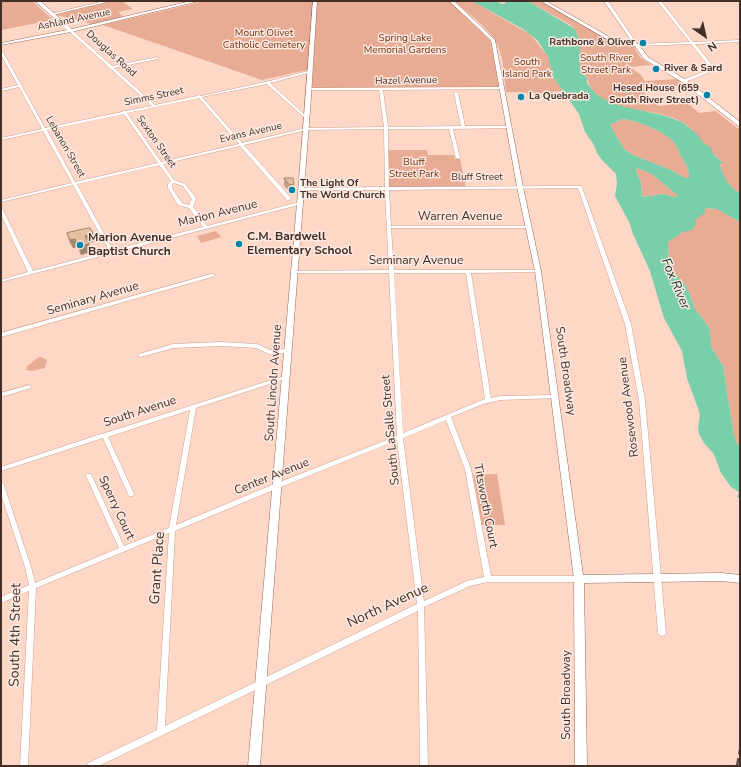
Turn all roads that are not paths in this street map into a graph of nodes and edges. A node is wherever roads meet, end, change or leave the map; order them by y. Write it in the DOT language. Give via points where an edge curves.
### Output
graph roads {
  1 [pos="37,1"];
  2 [pos="109,1"];
  3 [pos="197,1"];
  4 [pos="315,1"];
  5 [pos="452,1"];
  6 [pos="543,1"];
  7 [pos="606,1"];
  8 [pos="659,1"];
  9 [pos="101,2"];
  10 [pos="52,14"];
  11 [pos="71,30"];
  12 [pos="740,41"];
  13 [pos="692,42"];
  14 [pos="1,44"];
  15 [pos="636,45"];
  16 [pos="1,52"];
  17 [pos="157,58"];
  18 [pos="112,67"];
  19 [pos="311,71"];
  20 [pos="684,81"];
  21 [pos="267,82"];
  22 [pos="19,86"];
  23 [pos="503,88"];
  24 [pos="309,89"];
  25 [pos="1,90"];
  26 [pos="382,91"];
  27 [pos="456,93"];
  28 [pos="199,96"];
  29 [pos="154,106"];
  30 [pos="124,112"];
  31 [pos="306,118"];
  32 [pos="740,125"];
  33 [pos="510,127"];
  34 [pos="386,128"];
  35 [pos="451,128"];
  36 [pos="463,128"];
  37 [pos="45,129"];
  38 [pos="306,129"];
  39 [pos="1,139"];
  40 [pos="240,144"];
  41 [pos="458,158"];
  42 [pos="160,163"];
  43 [pos="173,181"];
  44 [pos="75,184"];
  45 [pos="520,187"];
  46 [pos="580,187"];
  47 [pos="387,188"];
  48 [pos="302,189"];
  49 [pos="289,199"];
  50 [pos="1,201"];
  51 [pos="300,203"];
  52 [pos="191,207"];
  53 [pos="1,210"];
  54 [pos="205,227"];
  55 [pos="390,227"];
  56 [pos="530,227"];
  57 [pos="112,252"];
  58 [pos="538,270"];
  59 [pos="392,271"];
  60 [pos="468,271"];
  61 [pos="294,272"];
  62 [pos="31,273"];
  63 [pos="213,275"];
  64 [pos="1,281"];
  65 [pos="1,335"];
  66 [pos="288,352"];
  67 [pos="141,355"];
  68 [pos="286,377"];
  69 [pos="29,387"];
  70 [pos="1,395"];
  71 [pos="555,397"];
  72 [pos="488,400"];
  73 [pos="194,406"];
  74 [pos="448,417"];
  75 [pos="104,435"];
  76 [pos="400,437"];
  77 [pos="1,469"];
  78 [pos="89,476"];
  79 [pos="1,485"];
  80 [pos="278,486"];
  81 [pos="131,494"];
  82 [pos="172,530"];
  83 [pos="122,550"];
  84 [pos="740,573"];
  85 [pos="657,577"];
  86 [pos="722,577"];
  87 [pos="488,579"];
  88 [pos="579,579"];
  89 [pos="740,579"];
  90 [pos="33,587"];
  91 [pos="1,600"];
  92 [pos="421,606"];
  93 [pos="662,633"];
  94 [pos="261,683"];
  95 [pos="161,732"];
  96 [pos="24,766"];
  97 [pos="91,766"];
  98 [pos="254,766"];
  99 [pos="424,766"];
  100 [pos="581,766"];
  1 -- 10 [label="street, Douglas Road"];
  2 -- 9 [label="street"];
  3 -- 11 [label="street, Ashland Avenue"];
  4 -- 19 [label="street, South Lincoln Avenue"];
  5 -- 23 [label="street, South Broadway" via="494,40"];
  6 -- 15 [label="street" via="619,44"];
  7 -- 15 [label="street"];
  8 -- 13 [label="street"];
  9 -- 10 [label="street"];
  10 -- 11 [label="street, Douglas Road"];
  11 -- 14 [label="street, Ashland Avenue"];
  11 -- 18 [label="street, Douglas Road"];
  12 -- 13 [label="street"];
  13 -- 15 [label="street"];
  13 -- 20 [label="street" via="710,65 708,72"];
  15 -- 20 [label="street" via="646,58"];
  16 -- 22 [label="street, Lebanon Street"];
  17 -- 18 [label="street"];
  18 -- 29 [label="street, Douglas Road"];
  19 -- 21 [label="street, Simms Street"];
  19 -- 24 [label="street, South Lincoln Avenue"];
  20 -- 32 [label="street"];
  21 -- 28 [label="street, Simms Street"];
  21 -- 31 [label="street"];
  22 -- 25 [label="street"];
  22 -- 37 [label="street, Lebanon Street"];
  23 -- 26 [label="street, Hazel Avenue"];
  23 -- 33 [label="street, South Broadway"];
  24 -- 26 [label="street, Hazel Avenue"];
  24 -- 31 [label="street, South Lincoln Avenue"];
  26 -- 34 [label="street, South LaSalle Street"];
  27 -- 36 [label="street"];
  28 -- 29 [label="street, Simms Street"];
  28 -- 40 [label="street"];
  29 -- 30 [label="street, Simms Street"];
  30 -- 37 [label="street, Simms Street"];
  30 -- 42 [label="street, Sexton Street"];
  31 -- 38 [label="street, South Lincoln Avenue"];
  33 -- 36 [label="street, Evans Avenue"];
  33 -- 45 [label="street, South Broadway"];
  34 -- 35 [label="street, Evans Avenue"];
  34 -- 38 [label="street, Evans Avenue"];
  34 -- 47 [label="street, South LaSalle Street"];
  35 -- 36 [label="street, Evans Avenue"];
  35 -- 41 [label="street"];
  37 -- 39 [label="street, Simms Street"];
  37 -- 44 [label="street, Lebanon Street"];
  38 -- 40 [label="street, Evans Avenue"];
  38 -- 48 [label="street, South Lincoln Avenue"];
  40 -- 42 [label="street, Evans Avenue"];
  40 -- 49 [label="street"];
  42 -- 43 [label="street, Sexton Street"];
  42 -- 44 [label="street, Evans Avenue"];
  43 -- 52 [label="street, Sexton Street" via="184,185 194,199"];
  43 -- 52 [label="street, Sexton Street" via="170,188 180,204"];
  44 -- 50 [label="street, Evans Avenue"];
  44 -- 57 [label="street, Lebanon Street"];
  45 -- 46 [label="street, Bluff Street"];
  45 -- 47 [label="street, Bluff Street"];
  45 -- 56 [label="street, South Broadway"];
  46 -- 85 [label="street, Rosewood Avenue" via="632,342 642,400"];
  47 -- 48 [label="street, Bluff Street"];
  47 -- 55 [label="street, South LaSalle Street"];
  48 -- 51 [label="street, South Lincoln Avenue"];
  51 -- 54 [label="street, Marion Avenue"];
  51 -- 61 [label="street, South Lincoln Avenue"];
  52 -- 54 [label="street, Sexton Street"];
  53 -- 62 [label="street"];
  54 -- 57 [label="street, Marion Avenue"];
  55 -- 56 [label="street, Warren Avenue"];
  55 -- 59 [label="street, South LaSalle Street"];
  56 -- 58 [label="street, South Broadway"];
  57 -- 62 [label="street, Marion Avenue"];
  58 -- 60 [label="street, Seminary Avenue"];
  58 -- 71 [label="street, South Broadway"];
  59 -- 60 [label="street, Seminary Avenue"];
  59 -- 61 [label="street, Seminary Avenue"];
  59 -- 76 [label="street, South LaSalle Street"];
  60 -- 72 [label="street"];
  61 -- 66 [label="street, South Lincoln Avenue"];
  62 -- 64 [label="street, Marion Avenue"];
  63 -- 65 [label="street, Seminary Avenue"];
  66 -- 67 [label="street" via="269,352 257,346 221,344 173,346"];
  66 -- 68 [label="street, South Lincoln Avenue"];
  68 -- 73 [label="street, South Avenue"];
  68 -- 80 [label="street, South Lincoln Avenue"];
  69 -- 70 [label="street"];
  71 -- 72 [label="street, Center Avenue"];
  71 -- 88 [label="street, South Broadway"];
  72 -- 74 [label="street, Center Avenue"];
  73 -- 75 [label="street, South Avenue"];
  73 -- 82 [label="street, Grant Place"];
  74 -- 76 [label="street, Center Avenue"];
  74 -- 87 [label="street, Titsworth Court" via="468,469"];
  75 -- 77 [label="street, South Avenue"];
  75 -- 81 [label="street, Sperry Court"];
  76 -- 80 [label="street, Center Avenue"];
  76 -- 92 [label="street, South LaSalle Street"];
  78 -- 83 [label="street, Sperry Court"];
  79 -- 90 [label="street, South 4th Street"];
  80 -- 82 [label="street, Center Avenue"];
  80 -- 94 [label="street, South Lincoln Avenue"];
  82 -- 83 [label="street, Center Avenue"];
  82 -- 95 [label="street, Grant Place"];
  83 -- 90 [label="street, Center Avenue"];
  84 -- 86 [label="street, North Avenue"];
  85 -- 86 [label="street, North Avenue"];
  85 -- 88 [label="street, North Avenue"];
  85 -- 93 [label="street, Rosewood Avenue"];
  86 -- 89 [label="street, North Avenue"];
  87 -- 88 [label="street, North Avenue"];
  87 -- 92 [label="street, North Avenue" via="469,583"];
  88 -- 100 [label="street, South Broadway"];
  90 -- 91 [label="street, Center Avenue"];
  90 -- 96 [label="street, South 4th Street"];
  92 -- 94 [label="street, North Avenue"];
  92 -- 99 [label="street, South LaSalle Street"];
  94 -- 95 [label="street, North Avenue"];
  94 -- 98 [label="street, South Lincoln Avenue"];
  95 -- 97 [label="street, North Avenue"];
}
